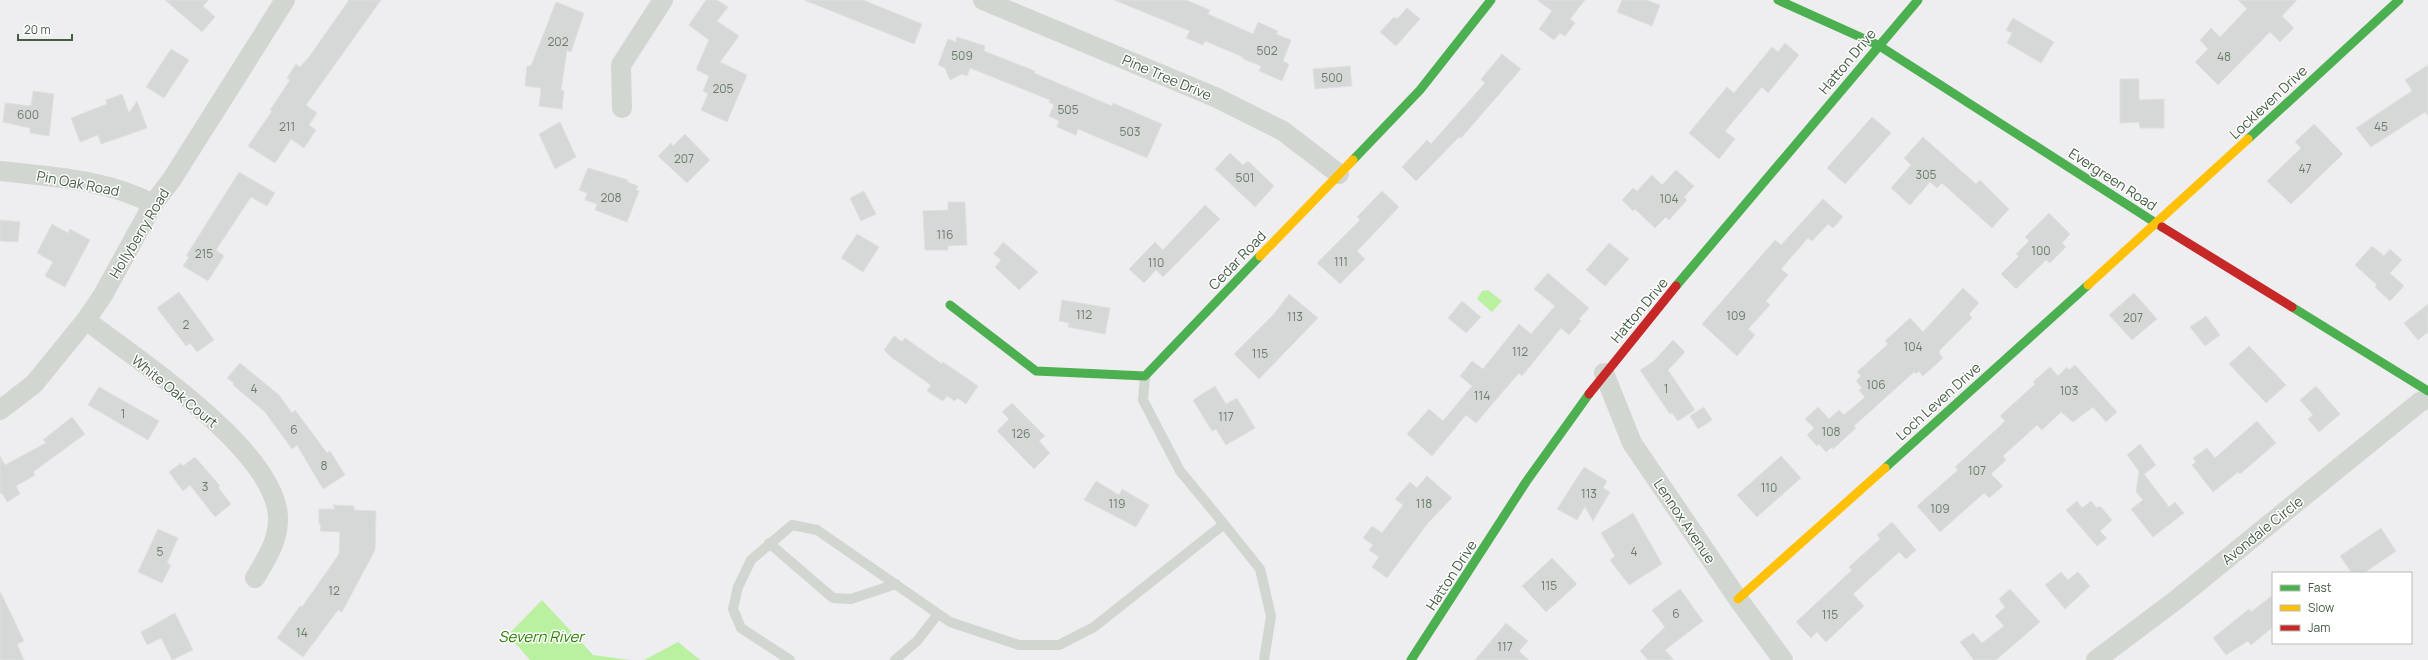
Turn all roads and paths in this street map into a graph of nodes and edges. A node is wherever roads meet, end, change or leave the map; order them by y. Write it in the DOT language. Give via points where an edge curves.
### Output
graph roads {
  1 [pos="285,0"];
  2 [pos="663,0"];
  3 [pos="983,0"];
  4 [pos="1491,0"];
  5 [pos="1778,0"];
  6 [pos="1918,0"];
  7 [pos="2398,0"];
  8 [pos="1878,45"];
  9 [pos="622,108"];
  10 [pos="0,172"];
  11 [pos="1339,174"];
  12 [pos="153,204"];
  13 [pos="2157,224"];
  14 [pos="950,305"];
  15 [pos="86,320"];
  16 [pos="1604,372"];
  17 [pos="1145,376"];
  18 [pos="2428,391"];
  19 [pos="2428,398"];
  20 [pos="0,410"];
  21 [pos="1224,524"];
  22 [pos="768,543"];
  23 [pos="255,578"];
  24 [pos="896,584"];
  25 [pos="1738,599"];
  26 [pos="938,614"];
  27 [pos="790,660"];
  28 [pos="895,660"];
  29 [pos="1264,660"];
  30 [pos="1411,660"];
  31 [pos="1783,660"];
  32 [pos="2096,660"];
  1 -- 12 [label="street, Hollyberry Road" via="172,179"];
  2 -- 9 [label="street" via="621,65"];
  3 -- 11 [label="street, Pine Tree Drive" via="1215,97 1283,131"];
  4 -- 11 [label="street, Cedar Road" via="1420,90"];
  5 -- 8 [label="street, Evergreen Road"];
  6 -- 8 [label="street, Hatton Drive"];
  7 -- 13 [label="street, Lockleven Drive"];
  8 -- 13 [label="street, Evergreen Road"];
  8 -- 16 [label="street, Hatton Drive"];
  10 -- 12 [label="street, Pin Oak Road" via="50,175 105,186"];
  11 -- 17 [label="street, Cedar Road"];
  12 -- 15 [label="street, Hollyberry Road" via="103,295"];
  13 -- 18 [label="street, Evergreen Road"];
  13 -- 25 [label="street, Loch Leven Drive"];
  14 -- 17 [label="street" via="1036,371"];
  15 -- 20 [label="street, Hollyberry Road" via="34,384"];
  15 -- 23 [label="street, White Oak Court" via="195,404 255,462 268,485 278,518 276,540"];
  16 -- 25 [label="street, Lennox Avenue" via="1632,443"];
  16 -- 30 [label="street, Hatton Drive" via="1526,482"];
  17 -- 21 [label="lane" via="1144,400 1180,471"];
  19 -- 32 [label="street, Avondale Circle" via="2176,600"];
  21 -- 26 [label="lane" via="1094,627 1059,645 1019,645 950,622"];
  21 -- 29 [label="lane" via="1260,568 1271,616"];
  22 -- 24 [label="lane" via="833,598 851,599"];
  22 -- 24 [label="lane" via="792,525 817,530"];
  22 -- 27 [label="lane" via="751,560 738,588 733,609 741,628"];
  24 -- 26 [label="lane"];
  25 -- 31 [label="street, Lennox Avenue"];
  26 -- 28 [label="lane" via="917,641"];
}
